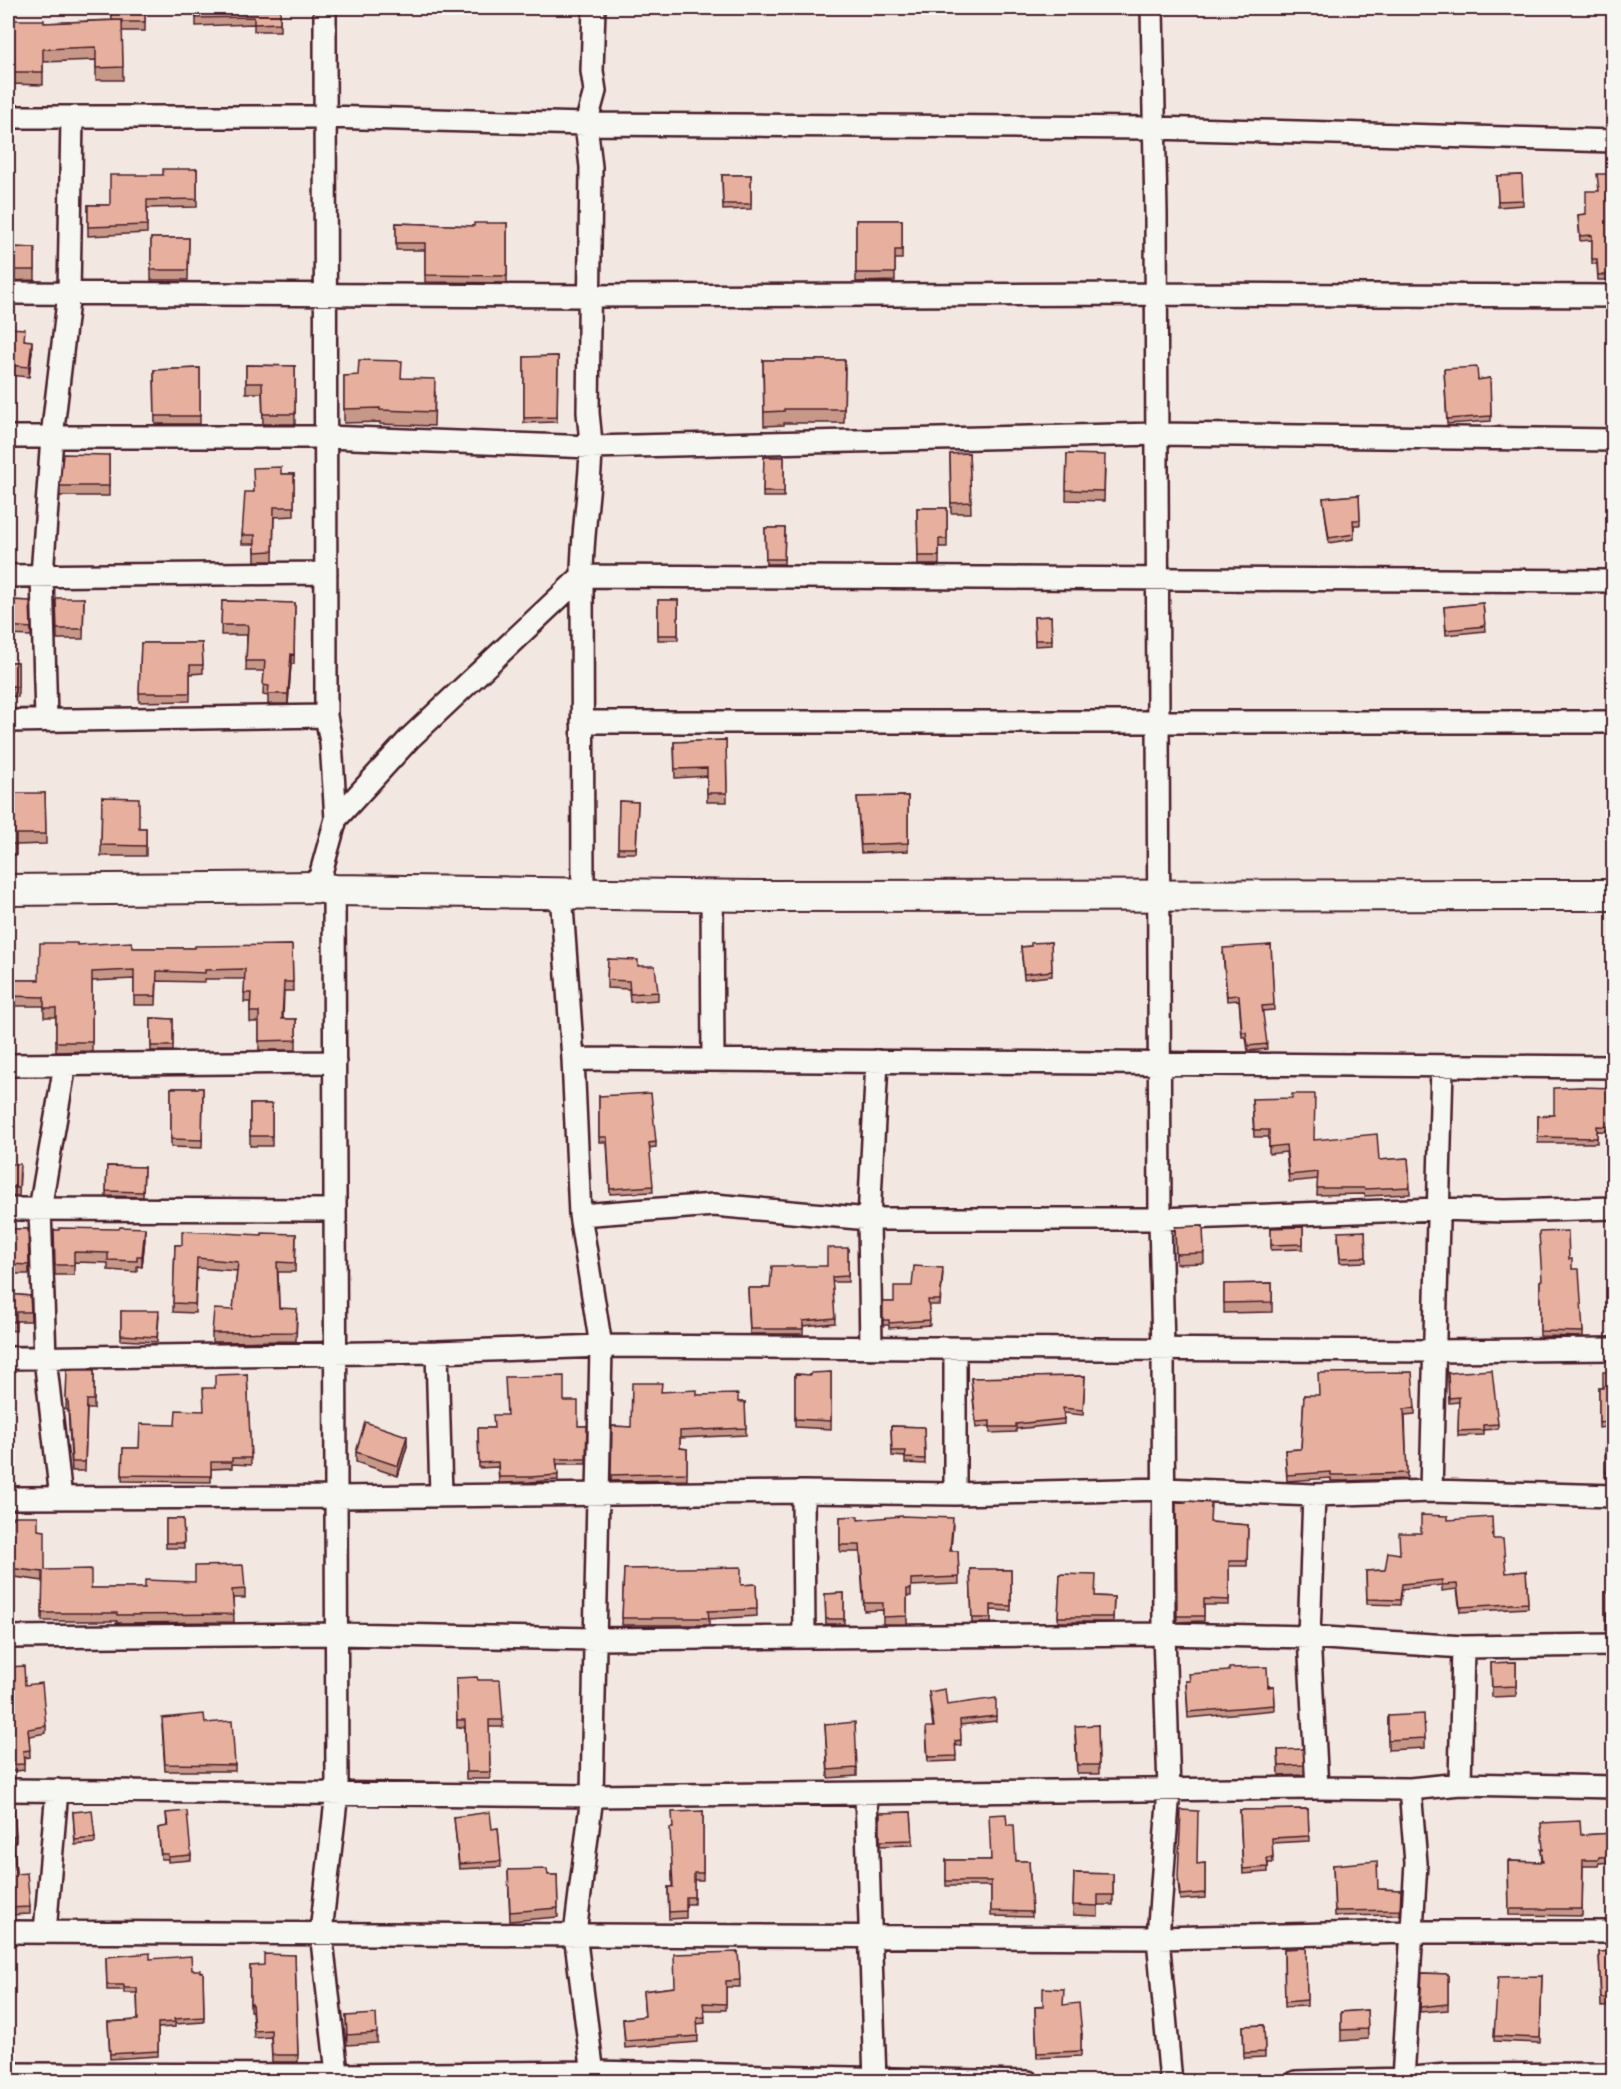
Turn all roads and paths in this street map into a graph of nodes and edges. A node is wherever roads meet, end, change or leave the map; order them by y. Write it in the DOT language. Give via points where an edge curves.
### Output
graph roads {
  1 [pos="325,8"];
  2 [pos="594,8"];
  3 [pos="1152,8"];
  4 [pos="8,117"];
  5 [pos="72,117"];
  6 [pos="326,117"];
  7 [pos="586,124"];
  8 [pos="1154,128"];
  9 [pos="1614,141"];
  10 [pos="8,293"];
  11 [pos="69,293"];
  12 [pos="1156,294"];
  13 [pos="326,295"];
  14 [pos="588,296"];
  15 [pos="1614,296"];
  16 [pos="1156,434"];
  17 [pos="8,437"];
  18 [pos="52,437"];
  19 [pos="326,437"];
  20 [pos="1614,440"];
  21 [pos="591,447"];
  22 [pos="326,573"];
  23 [pos="42,575"];
  24 [pos="8,576"];
  25 [pos="582,576"];
  26 [pos="1157,579"];
  27 [pos="1614,581"];
  28 [pos="326,716"];
  29 [pos="46,719"];
  30 [pos="8,721"];
  31 [pos="582,722"];
  32 [pos="1157,722"];
  33 [pos="1614,722"];
  34 [pos="336,819"];
  35 [pos="326,889"];
  36 [pos="8,890"];
  37 [pos="572,893"];
  38 [pos="712,895"];
  39 [pos="1158,895"];
  40 [pos="1614,895"];
  41 [pos="573,1059"];
  42 [pos="713,1060"];
  43 [pos="877,1061"];
  44 [pos="335,1062"];
  45 [pos="1160,1063"];
  46 [pos="8,1065"];
  47 [pos="65,1065"];
  48 [pos="1442,1066"];
  49 [pos="1614,1066"];
  50 [pos="1614,1208"];
  51 [pos="8,1209"];
  52 [pos="40,1209"];
  53 [pos="1439,1209"];
  54 [pos="335,1210"];
  55 [pos="580,1215"];
  56 [pos="869,1219"];
  57 [pos="1160,1219"];
  58 [pos="601,1346"];
  59 [pos="871,1348"];
  60 [pos="956,1349"];
  61 [pos="1614,1349"];
  62 [pos="1163,1350"];
  63 [pos="1434,1351"];
  64 [pos="437,1352"];
  65 [pos="336,1353"];
  66 [pos="8,1358"];
  67 [pos="45,1358"];
  68 [pos="1164,1489"];
  69 [pos="1431,1491"];
  70 [pos="802,1492"];
  71 [pos="597,1493"];
  72 [pos="955,1494"];
  73 [pos="441,1495"];
  74 [pos="1314,1495"];
  75 [pos="1614,1496"];
  76 [pos="336,1497"];
  77 [pos="8,1498"];
  78 [pos="61,1498"];
  79 [pos="336,1634"];
  80 [pos="1164,1634"];
  81 [pos="8,1637"];
  82 [pos="804,1637"];
  83 [pos="1309,1637"];
  84 [pos="594,1639"];
  85 [pos="1614,1645"];
  86 [pos="1463,1647"];
  87 [pos="1460,1784"];
  88 [pos="1614,1787"];
  89 [pos="1317,1788"];
  90 [pos="1410,1789"];
  91 [pos="8,1790"];
  92 [pos="57,1790"];
  93 [pos="1169,1790"];
  94 [pos="337,1792"];
  95 [pos="866,1794"];
  96 [pos="592,1796"];
  97 [pos="8,1932"];
  98 [pos="45,1932"];
  99 [pos="321,1932"];
  100 [pos="1412,1932"];
  101 [pos="1614,1932"];
  102 [pos="575,1934"];
  103 [pos="871,1936"];
  104 [pos="1158,1938"];
  105 [pos="8,2073"];
  106 [pos="1614,2074"];
  107 [pos="594,2077"];
  108 [pos="55,2078"];
  109 [pos="338,2078"];
  110 [pos="1446,2078"];
  111 [pos="1402,2079"];
  112 [pos="875,2080"];
  113 [pos="1028,2082"];
  114 [pos="1171,2082"];
  115 [pos="1296,2082"];
  1 -- 6 [label="street"];
  2 -- 7 [label="street" via="595,91"];
  3 -- 8 [label="street"];
  4 -- 5 [label="street"];
  5 -- 6 [label="street"];
  5 -- 11 [label="street"];
  6 -- 7 [label="street"];
  6 -- 13 [label="street"];
  7 -- 8 [label="street"];
  7 -- 14 [label="street" via="591,167"];
  8 -- 9 [label="street"];
  8 -- 12 [label="street"];
  10 -- 11 [label="street"];
  11 -- 13 [label="street"];
  11 -- 18 [label="street"];
  12 -- 14 [label="street"];
  12 -- 15 [label="street"];
  12 -- 16 [label="street"];
  13 -- 14 [label="street"];
  13 -- 19 [label="street"];
  14 -- 21 [label="street"];
  16 -- 20 [label="street"];
  16 -- 21 [label="street"];
  16 -- 26 [label="street"];
  17 -- 18 [label="street"];
  18 -- 19 [label="street"];
  18 -- 23 [label="street"];
  19 -- 21 [label="street"];
  19 -- 22 [label="street"];
  21 -- 25 [label="street"];
  22 -- 23 [label="street"];
  22 -- 28 [label="street"];
  23 -- 24 [label="street"];
  23 -- 29 [label="street"];
  25 -- 26 [label="street"];
  25 -- 31 [label="street"];
  25 -- 34 [label="street" via="410,738"];
  26 -- 27 [label="street"];
  26 -- 32 [label="street"];
  28 -- 29 [label="street"];
  28 -- 34 [label="street" via="332,742"];
  29 -- 30 [label="street"];
  31 -- 32 [label="street"];
  31 -- 37 [label="street"];
  32 -- 33 [label="street"];
  32 -- 39 [label="street"];
  34 -- 35 [label="street"];
  35 -- 36 [label="street"];
  35 -- 37 [label="street"];
  35 -- 44 [label="street"];
  37 -- 38 [label="street"];
  37 -- 41 [label="street"];
  38 -- 39 [label="street"];
  38 -- 42 [label="street"];
  39 -- 40 [label="street"];
  39 -- 45 [label="street"];
  41 -- 42 [label="street"];
  41 -- 55 [label="street"];
  42 -- 43 [label="street"];
  43 -- 45 [label="street"];
  43 -- 56 [label="street"];
  44 -- 47 [label="street"];
  44 -- 54 [label="street"];
  45 -- 48 [label="street"];
  45 -- 57 [label="street"];
  46 -- 47 [label="street"];
  47 -- 52 [label="street"];
  48 -- 49 [label="street"];
  48 -- 53 [label="street"];
  50 -- 53 [label="street"];
  51 -- 52 [label="street"];
  52 -- 54 [label="street"];
  52 -- 67 [label="street"];
  53 -- 57 [label="street"];
  53 -- 63 [label="street"];
  54 -- 65 [label="street"];
  55 -- 56 [label="street" via="714,1205"];
  55 -- 58 [label="street"];
  56 -- 57 [label="street"];
  56 -- 59 [label="street"];
  57 -- 62 [label="street"];
  58 -- 59 [label="street"];
  58 -- 64 [label="street"];
  58 -- 71 [label="street"];
  59 -- 60 [label="street"];
  60 -- 62 [label="street"];
  60 -- 72 [label="street"];
  61 -- 63 [label="street"];
  62 -- 63 [label="street"];
  62 -- 68 [label="street"];
  63 -- 69 [label="street"];
  64 -- 65 [label="street"];
  64 -- 73 [label="street"];
  65 -- 67 [label="street"];
  65 -- 76 [label="street"];
  66 -- 67 [label="street"];
  67 -- 78 [label="street"];
  68 -- 72 [label="street"];
  68 -- 74 [label="street"];
  68 -- 80 [label="street"];
  69 -- 74 [label="street"];
  69 -- 75 [label="street"];
  70 -- 71 [label="street"];
  70 -- 72 [label="street"];
  70 -- 82 [label="street"];
  71 -- 73 [label="street"];
  71 -- 84 [label="street"];
  73 -- 76 [label="street"];
  74 -- 83 [label="street"];
  76 -- 78 [label="street"];
  76 -- 79 [label="street"];
  77 -- 78 [label="street"];
  79 -- 81 [label="street"];
  79 -- 84 [label="street"];
  79 -- 94 [label="street"];
  80 -- 82 [label="street"];
  80 -- 83 [label="street"];
  80 -- 93 [label="street"];
  82 -- 84 [label="street"];
  83 -- 86 [label="street"];
  83 -- 89 [label="street"];
  84 -- 96 [label="street"];
  85 -- 86 [label="street"];
  86 -- 87 [label="street"];
  87 -- 88 [label="street"];
  87 -- 90 [label="street"];
  89 -- 90 [label="street"];
  89 -- 93 [label="street"];
  90 -- 100 [label="street" via="1416,1863"];
  91 -- 92 [label="street"];
  92 -- 94 [label="street"];
  92 -- 98 [label="street"];
  93 -- 95 [label="street"];
  93 -- 104 [label="street"];
  94 -- 96 [label="street"];
  94 -- 99 [label="street"];
  95 -- 96 [label="street"];
  95 -- 103 [label="street"];
  96 -- 102 [label="street"];
  97 -- 98 [label="street"];
  98 -- 99 [label="street"];
  99 -- 102 [label="street"];
  99 -- 109 [label="street"];
  100 -- 101 [label="street"];
  100 -- 104 [label="street"];
  100 -- 111 [label="street"];
  102 -- 103 [label="street"];
  102 -- 107 [label="street"];
  103 -- 104 [label="street"];
  103 -- 112 [label="street"];
  104 -- 114 [label="street"];
  105 -- 108 [label="street"];
  106 -- 110 [label="street"];
  107 -- 109 [label="street"];
  107 -- 112 [label="street"];
  108 -- 109 [label="street"];
  110 -- 111 [label="street"];
  111 -- 115 [label="street"];
  112 -- 113 [label="street"];
}
